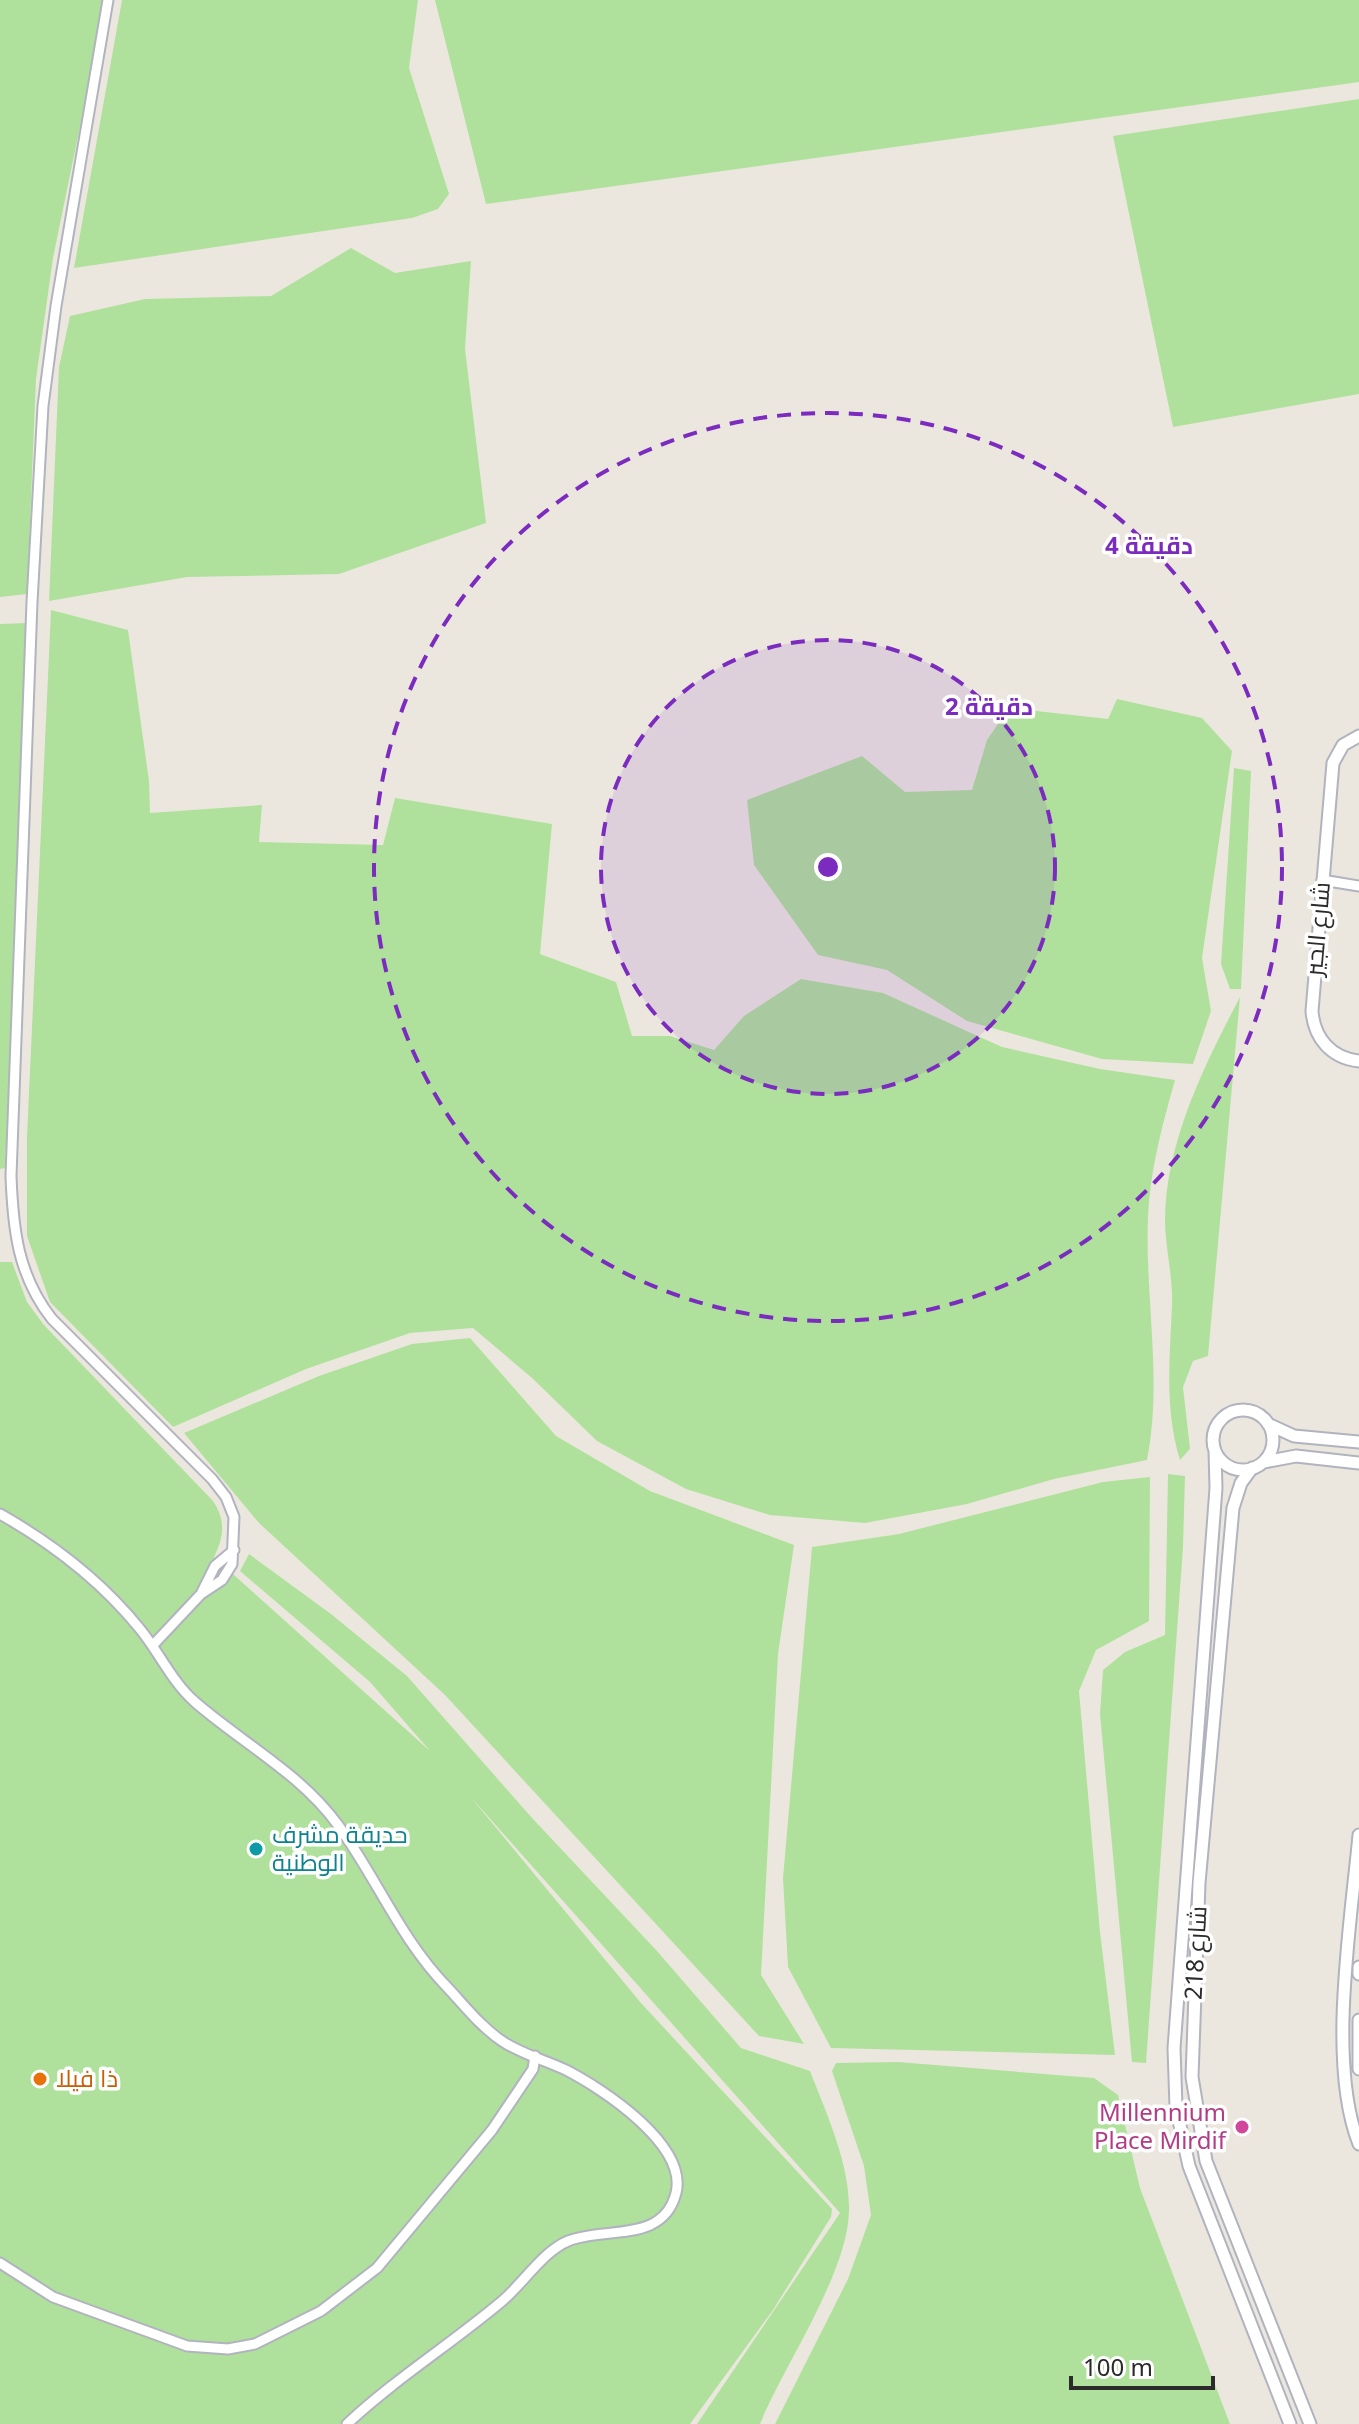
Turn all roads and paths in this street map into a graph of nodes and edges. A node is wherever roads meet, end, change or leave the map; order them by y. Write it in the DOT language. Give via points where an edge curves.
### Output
graph roads {
  1 [pos="108,0"];
  2 [pos="1359,736"];
  3 [pos="1359,744"];
  4 [pos="1331,773"];
  5 [pos="1322,880"];
  6 [pos="1359,886"];
  7 [pos="1359,1061"];
  8 [pos="1268,1424"];
  9 [pos="1359,1442"];
  10 [pos="1215,1451"];
  11 [pos="1359,1463"];
  12 [pos="1256,1466"];
  13 [pos="0,1514"];
  14 [pos="153,1645"];
  15 [pos="1359,1835"];
  16 [pos="1356,1920"];
  17 [pos="1359,1967"];
  18 [pos="1359,1974"];
  19 [pos="1359,2020"];
  20 [pos="535,2056"];
  21 [pos="1359,2069"];
  22 [pos="1359,2144"];
  23 [pos="0,2263"];
  24 [pos="347,2424"];
  25 [pos="1290,2424"];
  26 [pos="1310,2424"];
  1 -- 14 [label="street" via="43,406 12,1216 22,1269 35,1296 222,1490 234,1517 234,1550 226,1575"];
  2 -- 4 [label="street, شارع الجير" via="1338,751"];
  3 -- 4 [label="street"];
  4 -- 5 [label="street, شارع الجير"];
  5 -- 6 [label="street"];
  5 -- 7 [label="street, شارع الجير" via="1313,1022 1332,1051"];
  8 -- 9 [label="street" via="1294,1436"];
  8 -- 10 [label="street" via="1255,1412 1229,1413 1213,1433"];
  8 -- 12 [label="street" via="1273,1443"];
  10 -- 12 [label="street" via="1234,1468"];
  10 -- 25 [label="street" via="1174,2092 1189,2166"];
  11 -- 12 [label="street" via="1289,1456"];
  12 -- 26 [label="street, شارع 218" via="1241,1483 1233,1508 1199,1883 1192,2077 1206,2161"];
  13 -- 14 [label="street" via="84,1571"];
  14 -- 20 [label="street" via="191,1698 296,1779 324,1808 436,1976 495,2036"];
  15 -- 16 [label="street"];
  16 -- 22 [label="street" via="1343,2061 1347,2103"];
  17 -- 18 [label="street"];
  19 -- 21 [label="street"];
  20 -- 23 [label="street" via="501,2118 377,2268 321,2311 255,2344 228,2349 187,2346 53,2297"];
  20 -- 24 [label="street" via="598,2090 669,2152 678,2176 673,2201 646,2227 560,2246 496,2307"];
}
